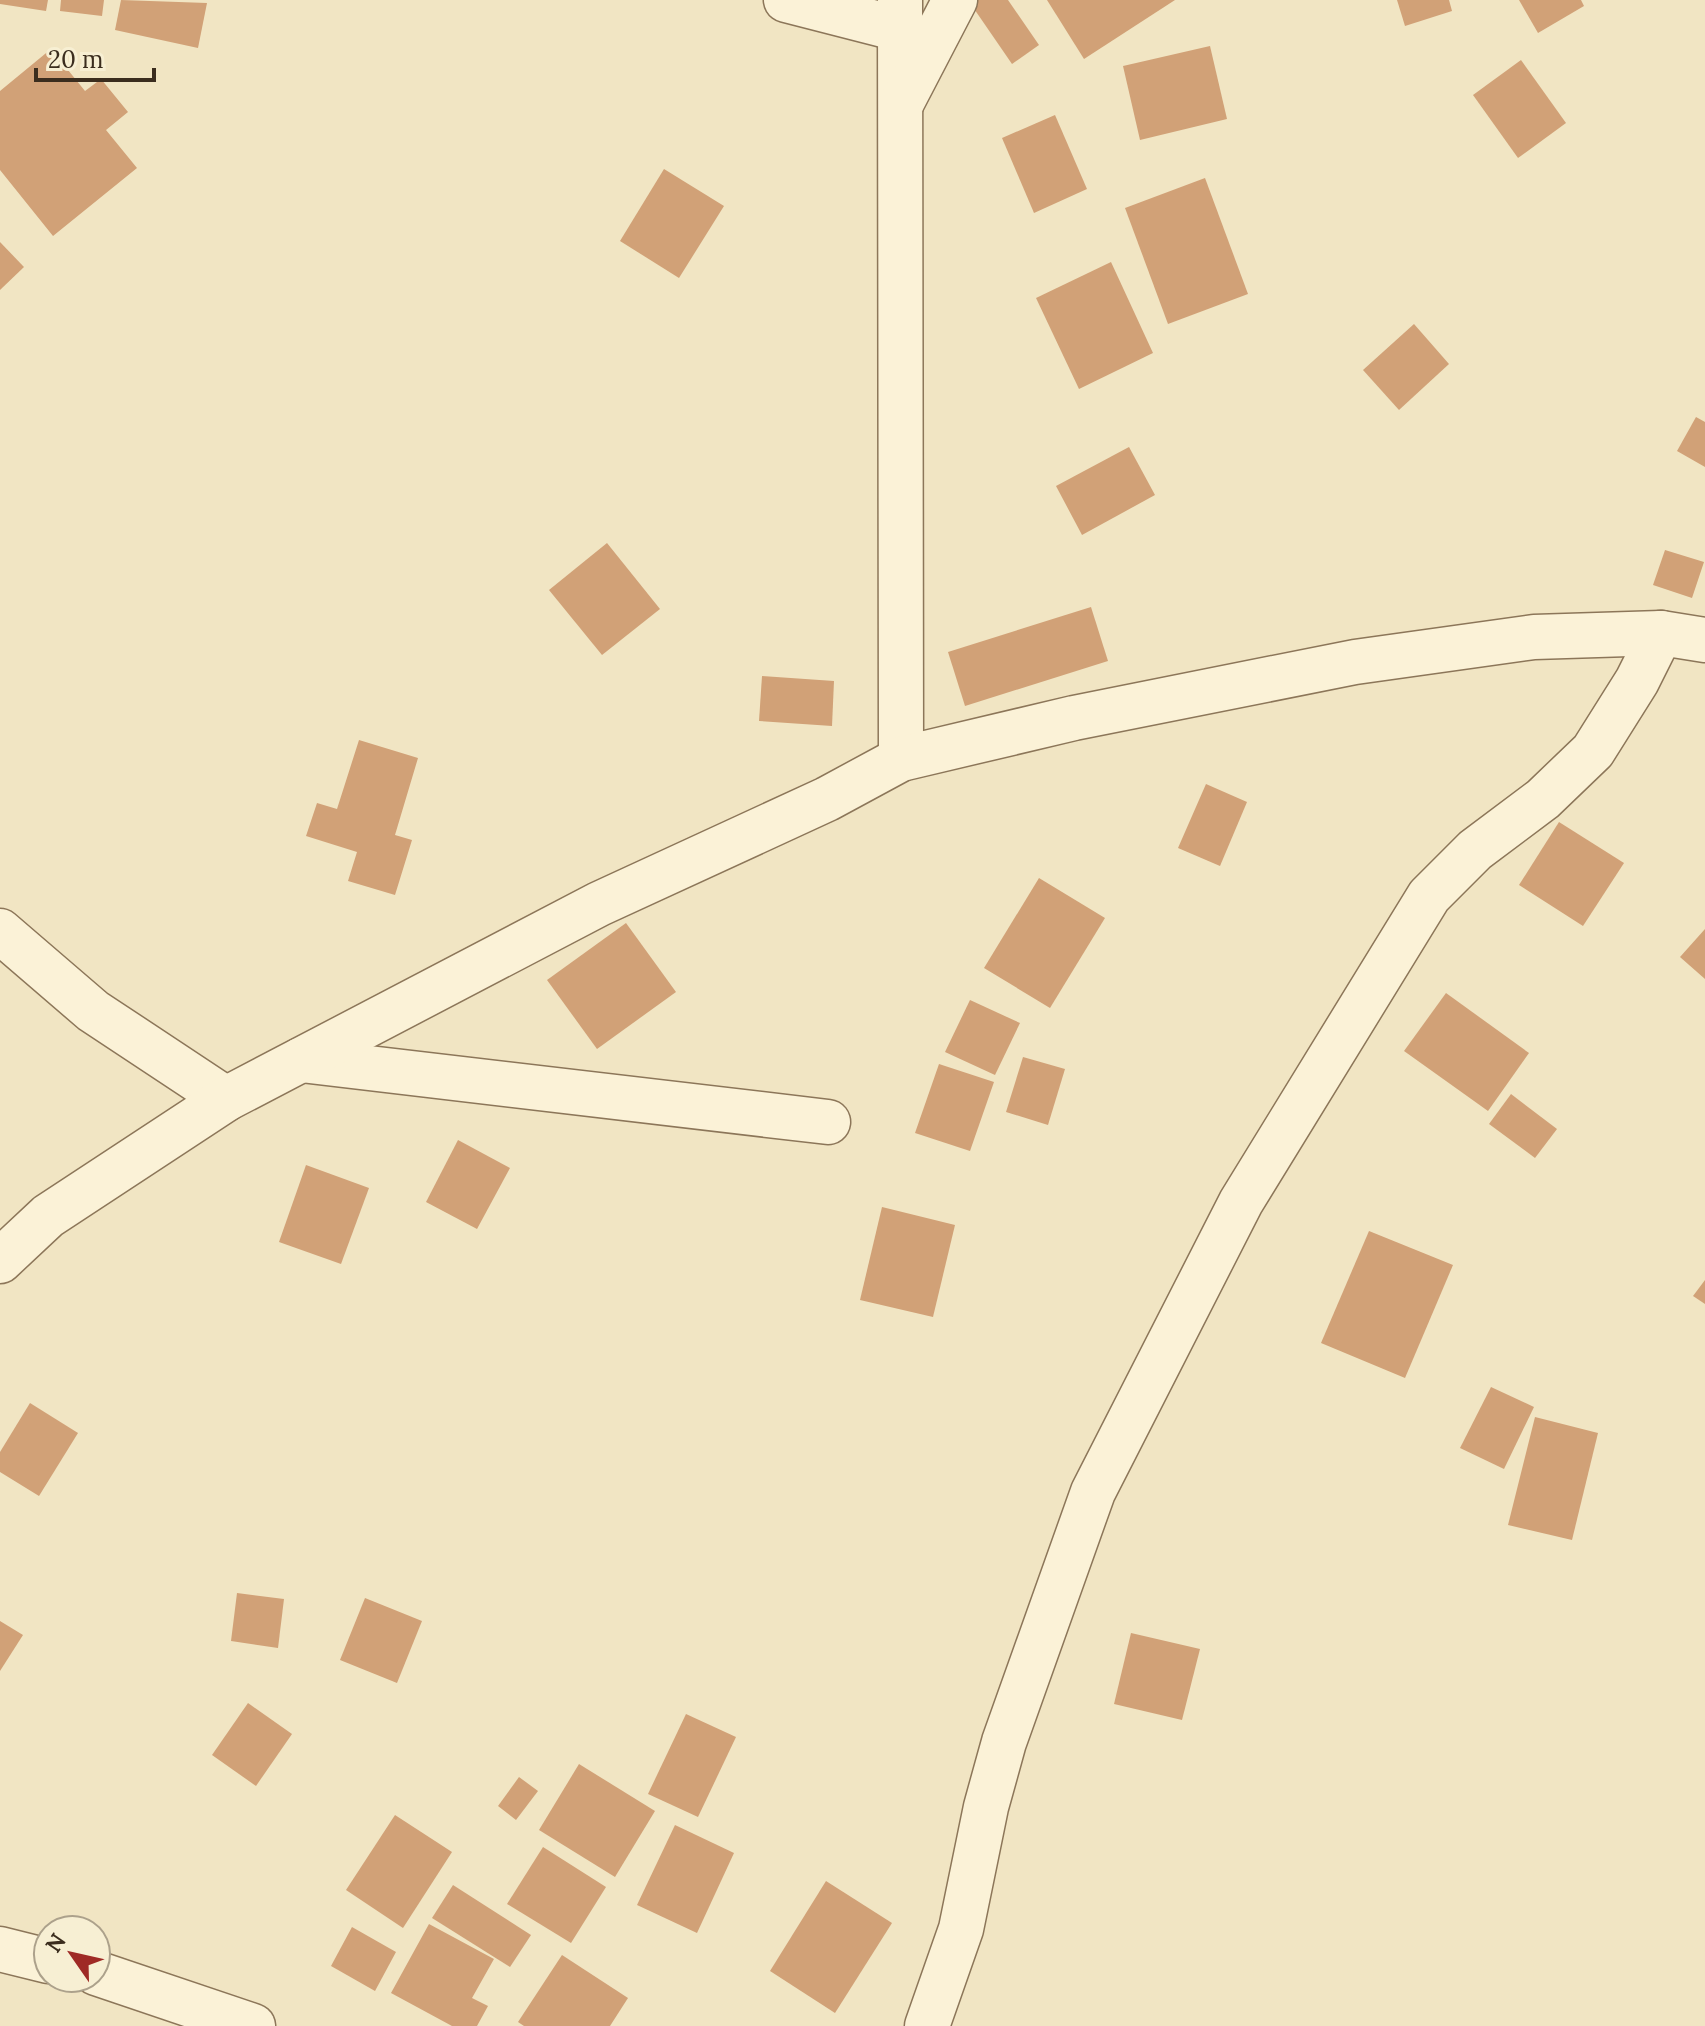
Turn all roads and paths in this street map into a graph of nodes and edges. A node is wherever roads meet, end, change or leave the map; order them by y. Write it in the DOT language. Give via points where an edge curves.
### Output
graph roads {
  1 [pos="786,0"];
  2 [pos="955,0"];
  3 [pos="900,14"];
  4 [pos="899,108"];
  5 [pos="1661,633"];
  6 [pos="1705,640"];
  7 [pos="901,759"];
  8 [pos="0,931"];
  9 [pos="301,1060"];
  10 [pos="226,1099"];
  11 [pos="828,1122"];
  12 [pos="0,1261"];
  13 [pos="0,1949"];
  14 [pos="32,1957"];
  15 [pos="112,1978"];
  16 [pos="253,2026"];
  17 [pos="927,2026"];
  1 -- 3 [label="street"];
  2 -- 4 [label="street"];
  3 -- 4 [label="street"];
  4 -- 7 [label="street"];
  5 -- 6 [label="street"];
  5 -- 7 [label="street" via="1534,637 1355,662"];
  5 -- 17 [label="street" via="1593,751 1429,896 1241,1202 1093,1492 1004,1742 961,1929"];
  7 -- 9 [label="street" via="827,799 599,904"];
  8 -- 10 [label="street" via="93,1011"];
  9 -- 10 [label="street"];
  9 -- 11 [label="street"];
  10 -- 12 [label="street" via="48,1216"];
  13 -- 14 [label="street"];
  15 -- 16 [label="street"];
}
